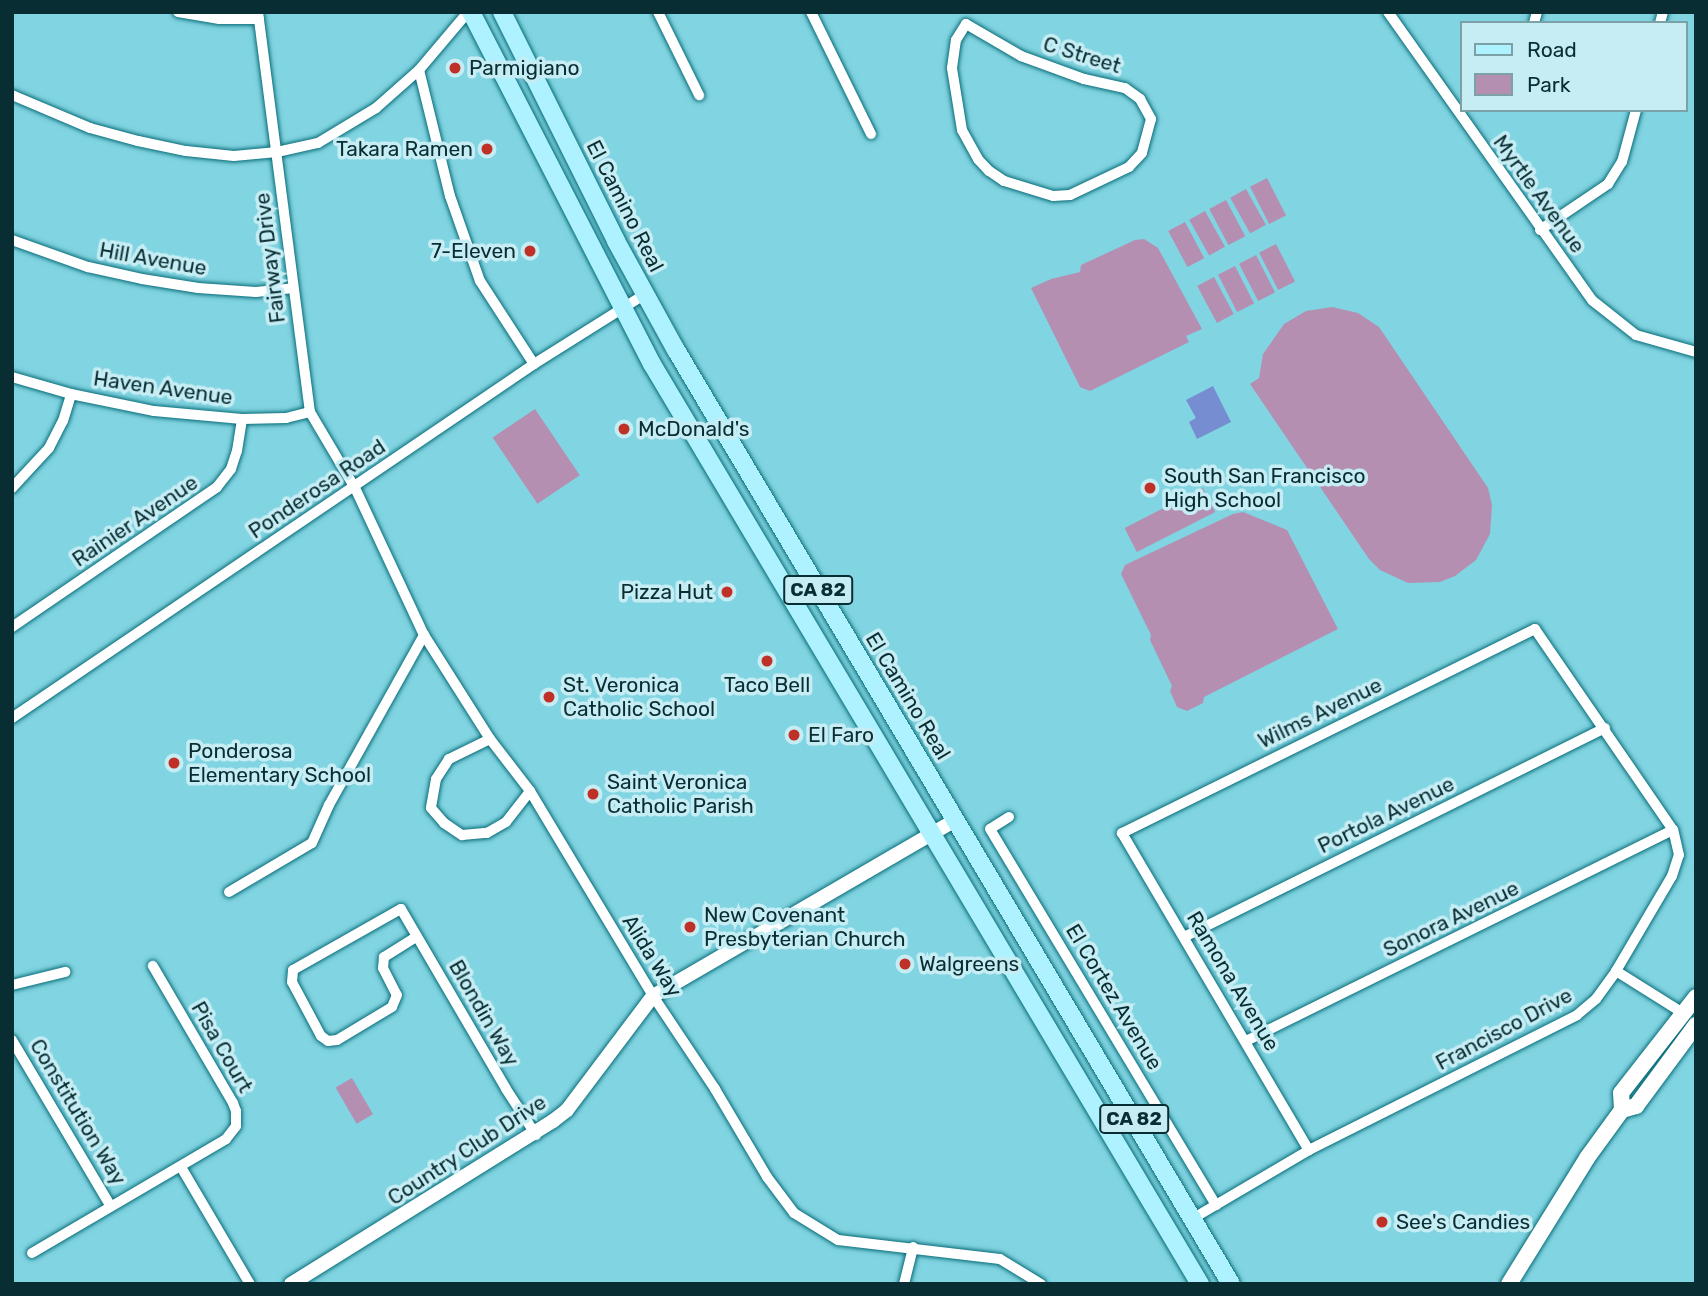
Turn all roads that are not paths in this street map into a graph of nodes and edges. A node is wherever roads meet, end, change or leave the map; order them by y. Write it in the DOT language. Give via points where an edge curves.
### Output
graph roads {
  1 [pos="178,12"];
  2 [pos="470,12"];
  3 [pos="502,12"];
  4 [pos="658,12"];
  5 [pos="811,12"];
  6 [pos="960,12"];
  7 [pos="1388,12"];
  8 [pos="259,16"];
  9 [pos="966,24"];
  10 [pos="419,69"];
  11 [pos="12,95"];
  12 [pos="699,95"];
  13 [pos="1458,109"];
  14 [pos="1460,112"];
  15 [pos="1635,112"];
  16 [pos="871,134"];
  17 [pos="276,152"];
  18 [pos="1541,230"];
  19 [pos="12,240"];
  20 [pos="293,288"];
  21 [pos="645,294"];
  22 [pos="622,311"];
  23 [pos="1696,352"];
  24 [pos="534,365"];
  25 [pos="12,377"];
  26 [pos="71,394"];
  27 [pos="310,412"];
  28 [pos="242,419"];
  29 [pos="12,488"];
  30 [pos="355,488"];
  31 [pos="12,627"];
  32 [pos="1535,629"];
  33 [pos="424,635"];
  34 [pos="12,718"];
  35 [pos="1605,728"];
  36 [pos="491,739"];
  37 [pos="530,791"];
  38 [pos="1009,817"];
  39 [pos="954,820"];
  40 [pos="1672,830"];
  41 [pos="932,833"];
  42 [pos="1122,833"];
  43 [pos="229,892"];
  44 [pos="416,937"];
  45 [pos="1184,937"];
  46 [pos="153,966"];
  47 [pos="1616,971"];
  48 [pos="65,972"];
  49 [pos="12,985"];
  50 [pos="653,996"];
  51 [pos="1696,997"];
  52 [pos="1689,1013"];
  53 [pos="1694,1030"];
  54 [pos="12,1040"];
  55 [pos="1246,1041"];
  56 [pos="1622,1110"];
  57 [pos="536,1135"];
  58 [pos="1309,1150"];
  59 [pos="181,1167"];
  60 [pos="110,1205"];
  61 [pos="1216,1205"];
  62 [pos="1192,1219"];
  63 [pos="913,1247"];
  64 [pos="32,1253"];
  65 [pos="250,1284"];
  66 [pos="291,1284"];
  67 [pos="904,1284"];
  68 [pos="1041,1284"];
  69 [pos="1200,1284"];
  70 [pos="1231,1284"];
  71 [pos="1509,1284"];
  1 -- 8 [label="street" via="219,19"];
  2 -- 10 [label="street"];
  2 -- 22 [label="main road, CA 82"];
  3 -- 21 [label="main road, El Camino Real / CA 82"];
  4 -- 12 [label="street"];
  5 -- 16 [label="street"];
  6 -- 9 [label="street"];
  7 -- 13 [label="street, Myrtle Avenue"];
  8 -- 17 [label="street, Fairway Drive"];
  9 -- 9 [label="street, C Street" via="1021,56 1083,79 1125,88 1140,99 1151,119 1142,153 1129,167 1070,195 1053,196 1004,181 989,171 962,130 954,81 956,40"];
  10 -- 17 [label="street" via="376,108 318,143"];
  10 -- 24 [label="street" via="450,196 480,281"];
  11 -- 17 [label="street" via="90,128 138,141 234,156"];
  14 -- 18 [label="street, Myrtle Avenue"];
  15 -- 18 [label="street" via="1622,162 1608,184"];
  17 -- 20 [label="street, Fairway Drive"];
  18 -- 23 [label="street, Myrtle Avenue" via="1593,301 1636,335"];
  19 -- 20 [label="street, Hill Avenue" via="88,267 142,279 256,292"];
  20 -- 27 [label="street, Fairway Drive"];
  21 -- 22 [label="street, Ponderosa Road"];
  21 -- 39 [label="main road, El Camino Real / CA 82"];
  22 -- 24 [label="street, Ponderosa Road"];
  22 -- 41 [label="main road, CA 82"];
  24 -- 30 [label="street, Ponderosa Road"];
  25 -- 26 [label="street, Haven Avenue"];
  26 -- 28 [label="street, Haven Avenue" via="154,411"];
  26 -- 29 [label="street" via="49,448"];
  27 -- 28 [label="street, Haven Avenue" via="286,418"];
  27 -- 30 [label="street, Fairway Drive"];
  28 -- 31 [label="street, Rainier Avenue" via="237,451 217,487"];
  30 -- 33 [label="street, Alida Way"];
  30 -- 34 [label="street, Ponderosa Road"];
  32 -- 35 [label="street, Francisco Drive"];
  32 -- 42 [label="street, Wilms Avenue"];
  33 -- 36 [label="street, Alida Way"];
  33 -- 43 [label="street" via="312,843"];
  35 -- 40 [label="street, Francisco Drive"];
  35 -- 45 [label="street, Portola Avenue"];
  36 -- 37 [label="street, Alida Way"];
  36 -- 37 [label="street" via="449,759 436,779 432,808 443,823 462,835 487,833 506,822"];
  37 -- 50 [label="street, Alida Way"];
  38 -- 61 [label="street, El Cortez Avenue" via="990,829"];
  39 -- 41 [label="street, Country Club Drive"];
  39 -- 62 [label="main road, El Camino Real / CA 82"];
  40 -- 47 [label="street, Francisco Drive" via="1679,855 1672,876"];
  40 -- 55 [label="street, Sonora Avenue"];
  41 -- 50 [label="street, Country Club Drive"];
  41 -- 69 [label="main road, CA 82"];
  42 -- 45 [label="street, Ramona Avenue"];
  44 -- 44 [label="street, Blondin Way" via="401,909 293,970 292,982 324,1039 337,1040 392,1007 397,995 383,968 384,957"];
  44 -- 57 [label="street, Blondin Way"];
  45 -- 55 [label="street, Ramona Avenue"];
  46 -- 59 [label="street, Pisa Court" via="237,1118 232,1133"];
  47 -- 52 [label="street"];
  47 -- 58 [label="street, Francisco Drive" via="1596,999 1577,1015"];
  48 -- 49 [label="street"];
  50 -- 57 [label="street, Country Club Drive" via="567,1110"];
  50 -- 63 [label="street, Alida Way" via="794,1213 838,1240"];
  51 -- 52 [label="main road"];
  52 -- 53 [label="street"];
  52 -- 56 [label="main road" via="1621,1093"];
  53 -- 56 [label="main road" via="1636,1106"];
  54 -- 60 [label="street, Constitution Way"];
  55 -- 58 [label="street, Ramona Avenue"];
  56 -- 71 [label="main road"];
  57 -- 66 [label="street, Country Club Drive"];
  58 -- 61 [label="street, Francisco Drive"];
  59 -- 60 [label="street, Pisa Court"];
  59 -- 65 [label="street"];
  60 -- 64 [label="street, Pisa Court"];
  61 -- 62 [label="street, Francisco Drive"];
  62 -- 70 [label="main road, El Camino Real / CA 82"];
  63 -- 67 [label="street"];
  63 -- 68 [label="street, Alida Way" via="1000,1259"];
}
